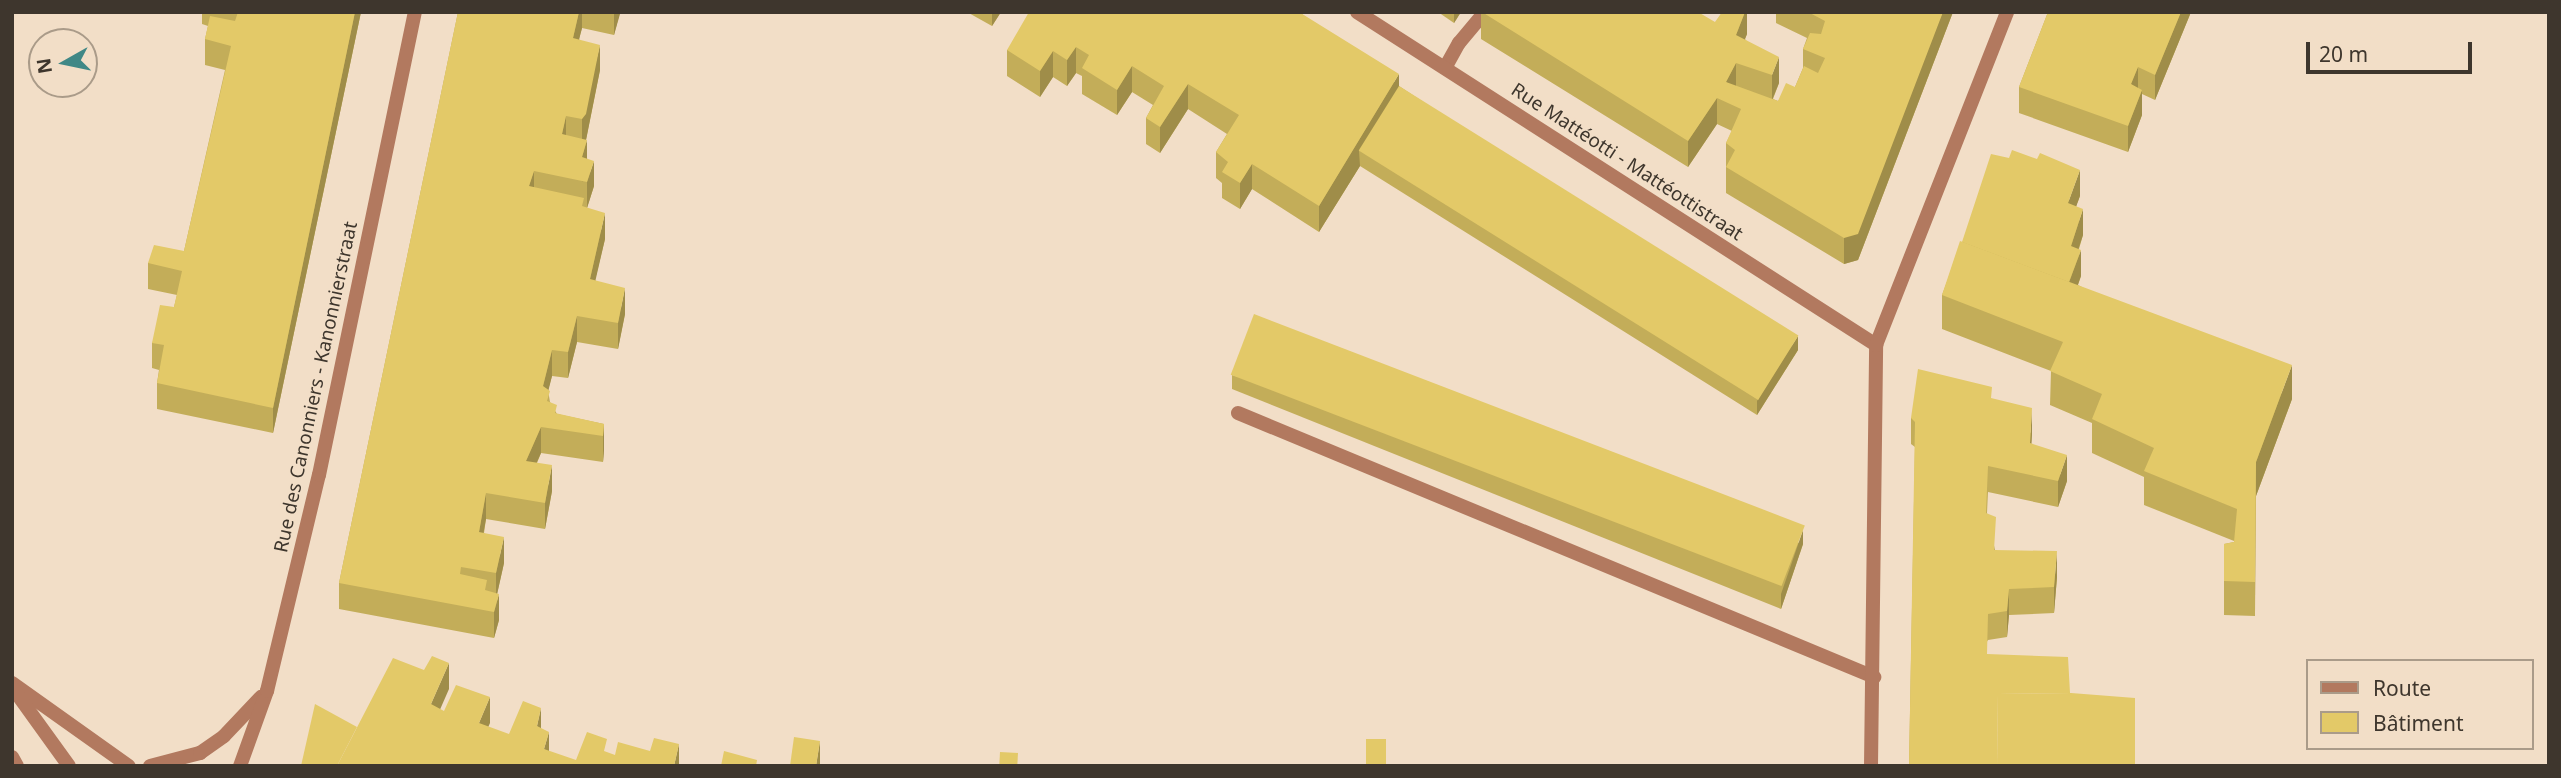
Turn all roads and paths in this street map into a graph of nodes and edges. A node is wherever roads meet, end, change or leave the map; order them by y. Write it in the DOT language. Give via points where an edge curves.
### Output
graph roads {
  1 [pos="415,12"];
  2 [pos="1357,12"];
  3 [pos="1485,12"];
  4 [pos="2007,12"];
  5 [pos="1445,68"];
  6 [pos="1876,345"];
  7 [pos="1238,413"];
  8 [pos="1874,677"];
  9 [pos="12,685"];
  10 [pos="267,691"];
  11 [pos="12,757"];
  12 [pos="17,766"];
  13 [pos="69,766"];
  14 [pos="130,766"];
  15 [pos="150,766"];
  16 [pos="240,766"];
  17 [pos="1871,766"];
  1 -- 10 [label="street, Rue des Canonniers - Kanonnierstraat" via="319,475"];
  2 -- 5 [label="street, Rue Mattéotti - Mattéottistraat"];
  3 -- 5 [label="street"];
  4 -- 6 [label="street"];
  5 -- 6 [label="street, Rue Mattéotti - Mattéottistraat"];
  6 -- 8 [label="street"];
  7 -- 8 [label="street"];
  8 -- 17 [label="street"];
  9 -- 13 [label="street"];
  9 -- 14 [label="street"];
  10 -- 15 [label="street" via="224,736 200,753"];
  10 -- 16 [label="street, Rue des Canonniers - Kanonnierstraat"];
  11 -- 12 [label="street"];
}
